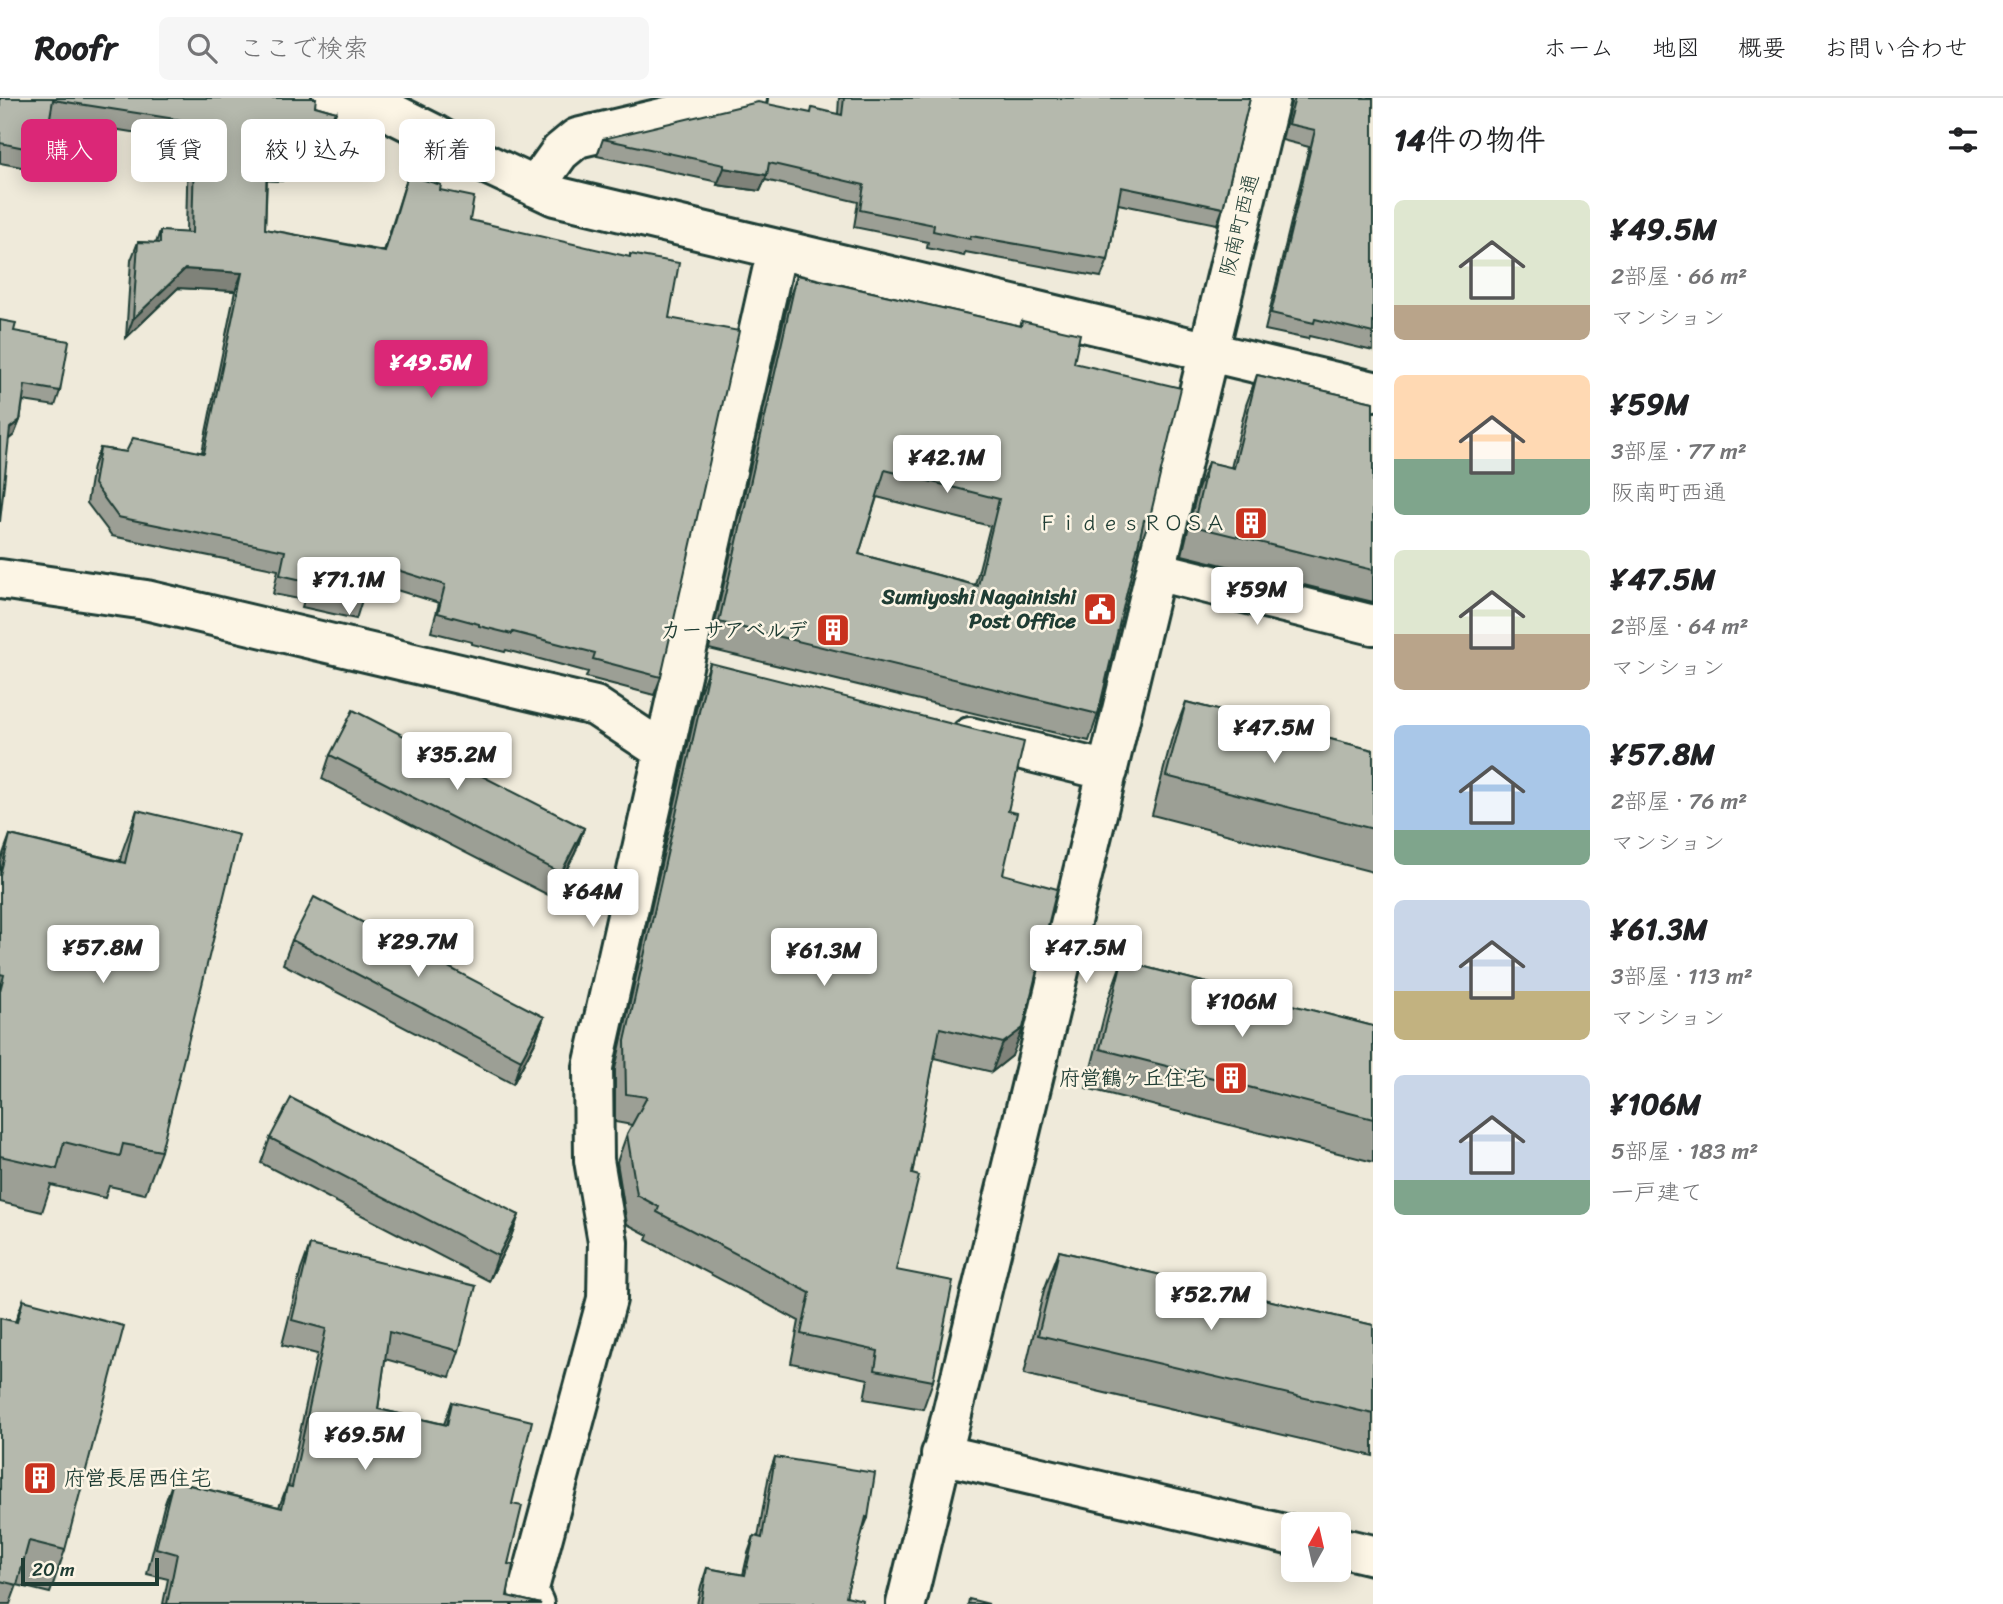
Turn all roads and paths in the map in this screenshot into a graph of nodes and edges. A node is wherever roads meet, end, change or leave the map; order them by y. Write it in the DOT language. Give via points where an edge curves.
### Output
graph roads {
  1 [pos="332,98"];
  2 [pos="747,98"];
  3 [pos="1270,98"];
  4 [pos="434,115"];
  5 [pos="535,187"];
  6 [pos="777,248"];
  7 [pos="1209,352"];
  8 [pos="1373,391"];
  9 [pos="1156,572"];
  10 [pos="0,579"];
  11 [pos="1373,625"];
  12 [pos="683,666"];
  13 [pos="723,675"];
  14 [pos="935,728"];
  15 [pos="663,751"];
  16 [pos="1108,771"];
  17 [pos="941,1454"];
  18 [pos="1281,1533"];
  19 [pos="1351,1550"];
  20 [pos="1373,1555"];
  21 [pos="534,1604"];
  22 [pos="906,1604"];
  1 -- 4 [label="street" via="390,112"];
  2 -- 5 [label="street" via="577,138 560,152"];
  3 -- 7 [label="street, 阪南町西通"];
  4 -- 5 [label="street" via="480,161"];
  5 -- 6 [label="street" via="555,196"];
  6 -- 7 [label="street"];
  6 -- 12 [label="street"];
  7 -- 8 [label="street"];
  7 -- 9 [label="street, 阪南町西通"];
  9 -- 11 [label="street"];
  9 -- 16 [label="street, 阪南町西通"];
  10 -- 15 [label="street" via="146,600 595,706"];
  12 -- 13 [label="street"];
  12 -- 15 [label="street"];
  14 -- 16 [label="street"];
  15 -- 21 [label="street" via="593,1067 594,1160 608,1242 607,1299 528,1592"];
  16 -- 17 [label="street, 阪南町西通"];
  17 -- 18 [label="street"];
  17 -- 22 [label="street, 阪南町西通"];
  19 -- 20 [label="street"];
}
